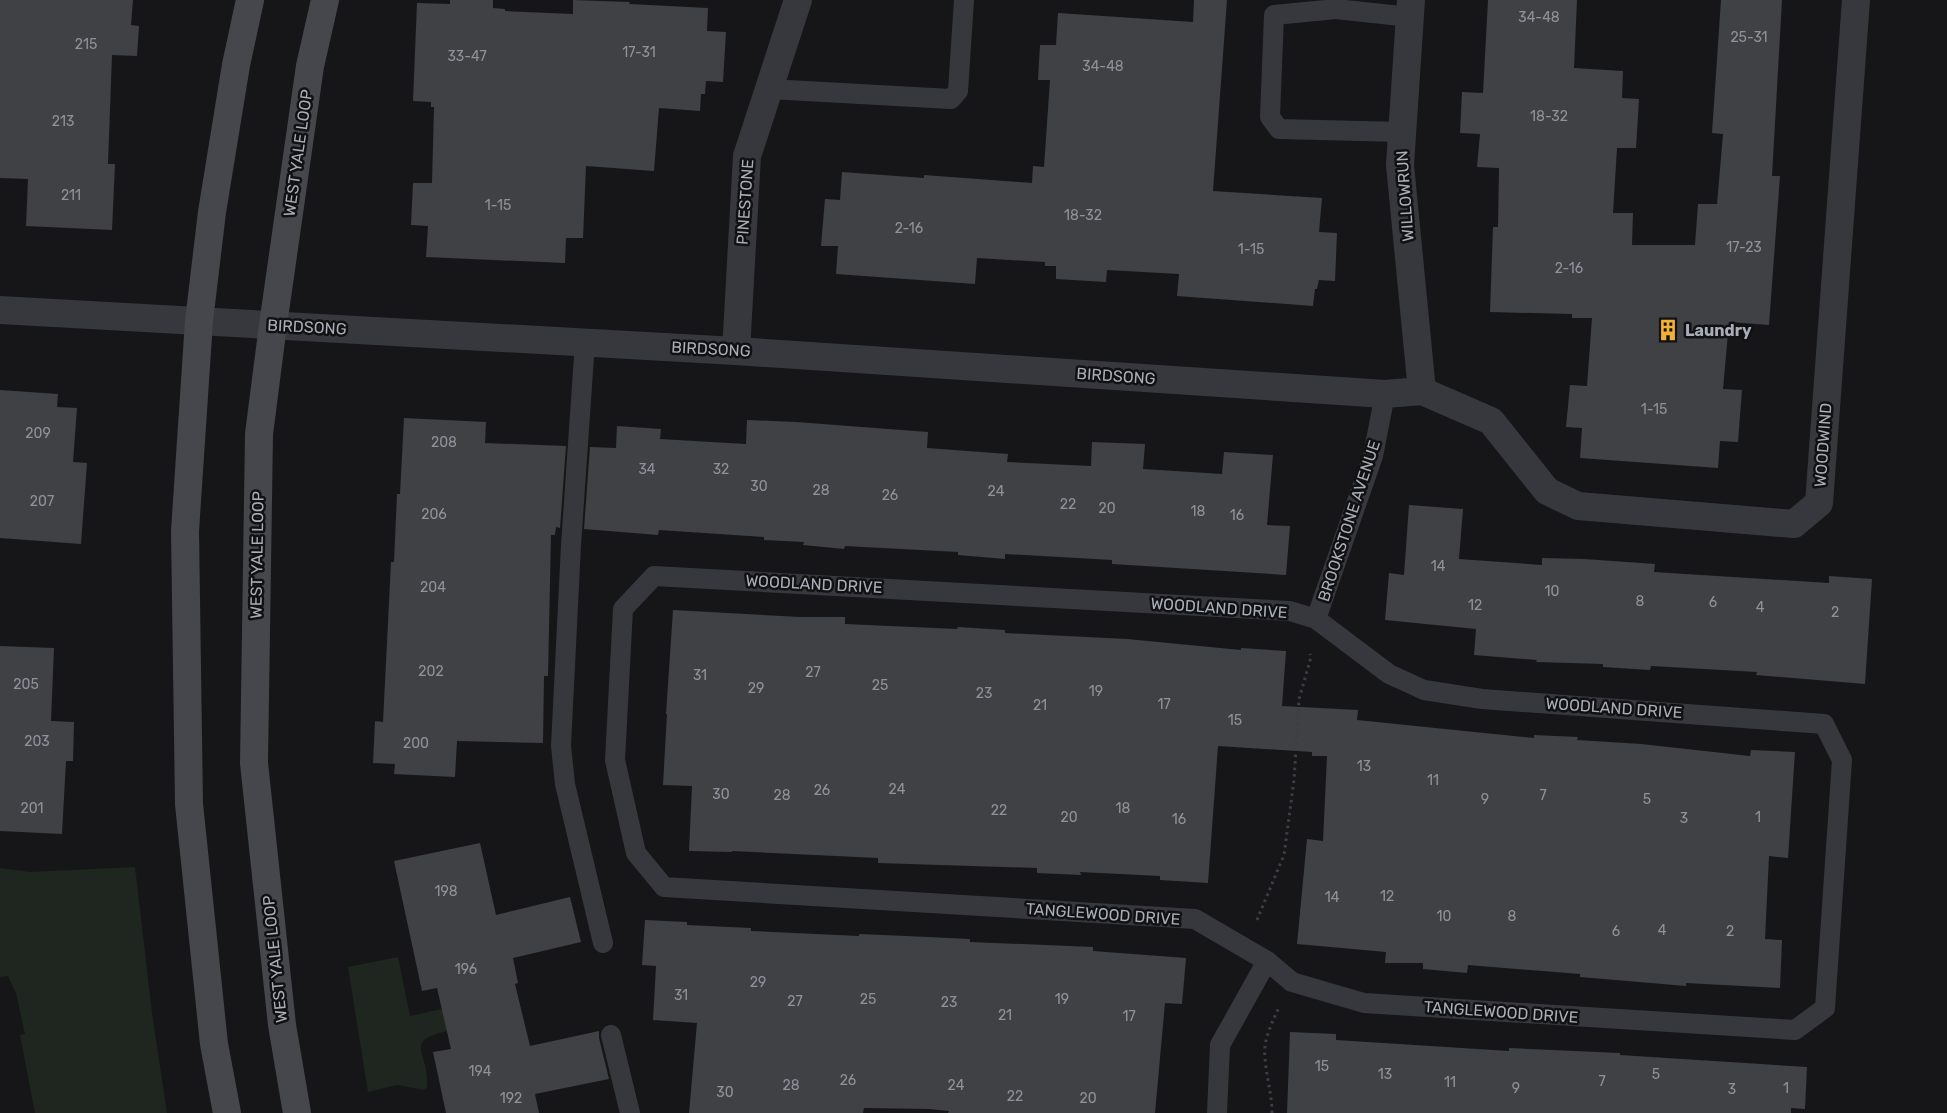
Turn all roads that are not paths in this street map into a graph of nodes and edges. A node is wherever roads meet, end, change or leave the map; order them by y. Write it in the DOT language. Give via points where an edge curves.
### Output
graph roads {
  1 [pos="250,0"];
  2 [pos="325,0"];
  3 [pos="798,0"];
  4 [pos="964,0"];
  5 [pos="1856,0"];
  6 [pos="1410,9"];
  7 [pos="769,89"];
  8 [pos="1402,132"];
  9 [pos="0,310"];
  10 [pos="199,322"];
  11 [pos="273,325"];
  12 [pos="585,342"];
  13 [pos="736,351"];
  14 [pos="1422,392"];
  15 [pos="1385,394"];
  16 [pos="623,609"];
  17 [pos="1316,619"];
  18 [pos="1842,760"];
  19 [pos="603,943"];
  20 [pos="1267,961"];
  21 [pos="611,1035"];
  22 [pos="228,1113"];
  23 [pos="297,1113"];
  24 [pos="630,1113"];
  25 [pos="1217,1113"];
  1 -- 10 [label="main road" via="212,212"];
  2 -- 11 [label="main road, WEST YALE LOOP" via="310,66"];
  3 -- 7 [label="street, PINESTONE"];
  4 -- 7 [label="lane" via="958,91 952,99"];
  5 -- 14 [label="street, WOODWIND" via="1819,503 1794,524 1578,506 1547,491 1490,420"];
  6 -- 8 [label="street, WILLOWRUN"];
  6 -- 8 [label="lane" via="1336,9 1274,15 1270,118 1279,129"];
  7 -- 13 [label="street, PINESTONE" via="747,156"];
  8 -- 14 [label="street, WILLOWRUN" via="1400,165"];
  9 -- 10 [label="street, BIRDSONG"];
  10 -- 11 [label="street, BIRDSONG"];
  10 -- 22 [label="main road" via="185,531 189,804 214,1044"];
  11 -- 12 [label="street, BIRDSONG"];
  11 -- 23 [label="main road, WEST YALE LOOP" via="259,434 254,763 282,1025"];
  12 -- 13 [label="street, BIRDSONG"];
  12 -- 19 [label="lane" via="562,746 565,784"];
  13 -- 15 [label="street, BIRDSONG"];
  14 -- 15 [label="street, BIRDSONG"];
  15 -- 17 [label="lane, BROOKSTONE AVENUE" via="1373,456"];
  16 -- 17 [label="lane, WOODLAND DRIVE" via="654,576 1290,611"];
  16 -- 20 [label="lane, TANGLEWOOD DRIVE" via="615,760 636,853 664,887 1195,920"];
  17 -- 18 [label="lane, WOODLAND DRIVE" via="1389,674 1424,690 1482,698 1824,724"];
  18 -- 20 [label="lane, TANGLEWOOD DRIVE" via="1825,1008 1795,1030 1364,1003 1292,982"];
  20 -- 25 [label="lane" via="1220,1045"];
  21 -- 24 [label="lane"];
}
